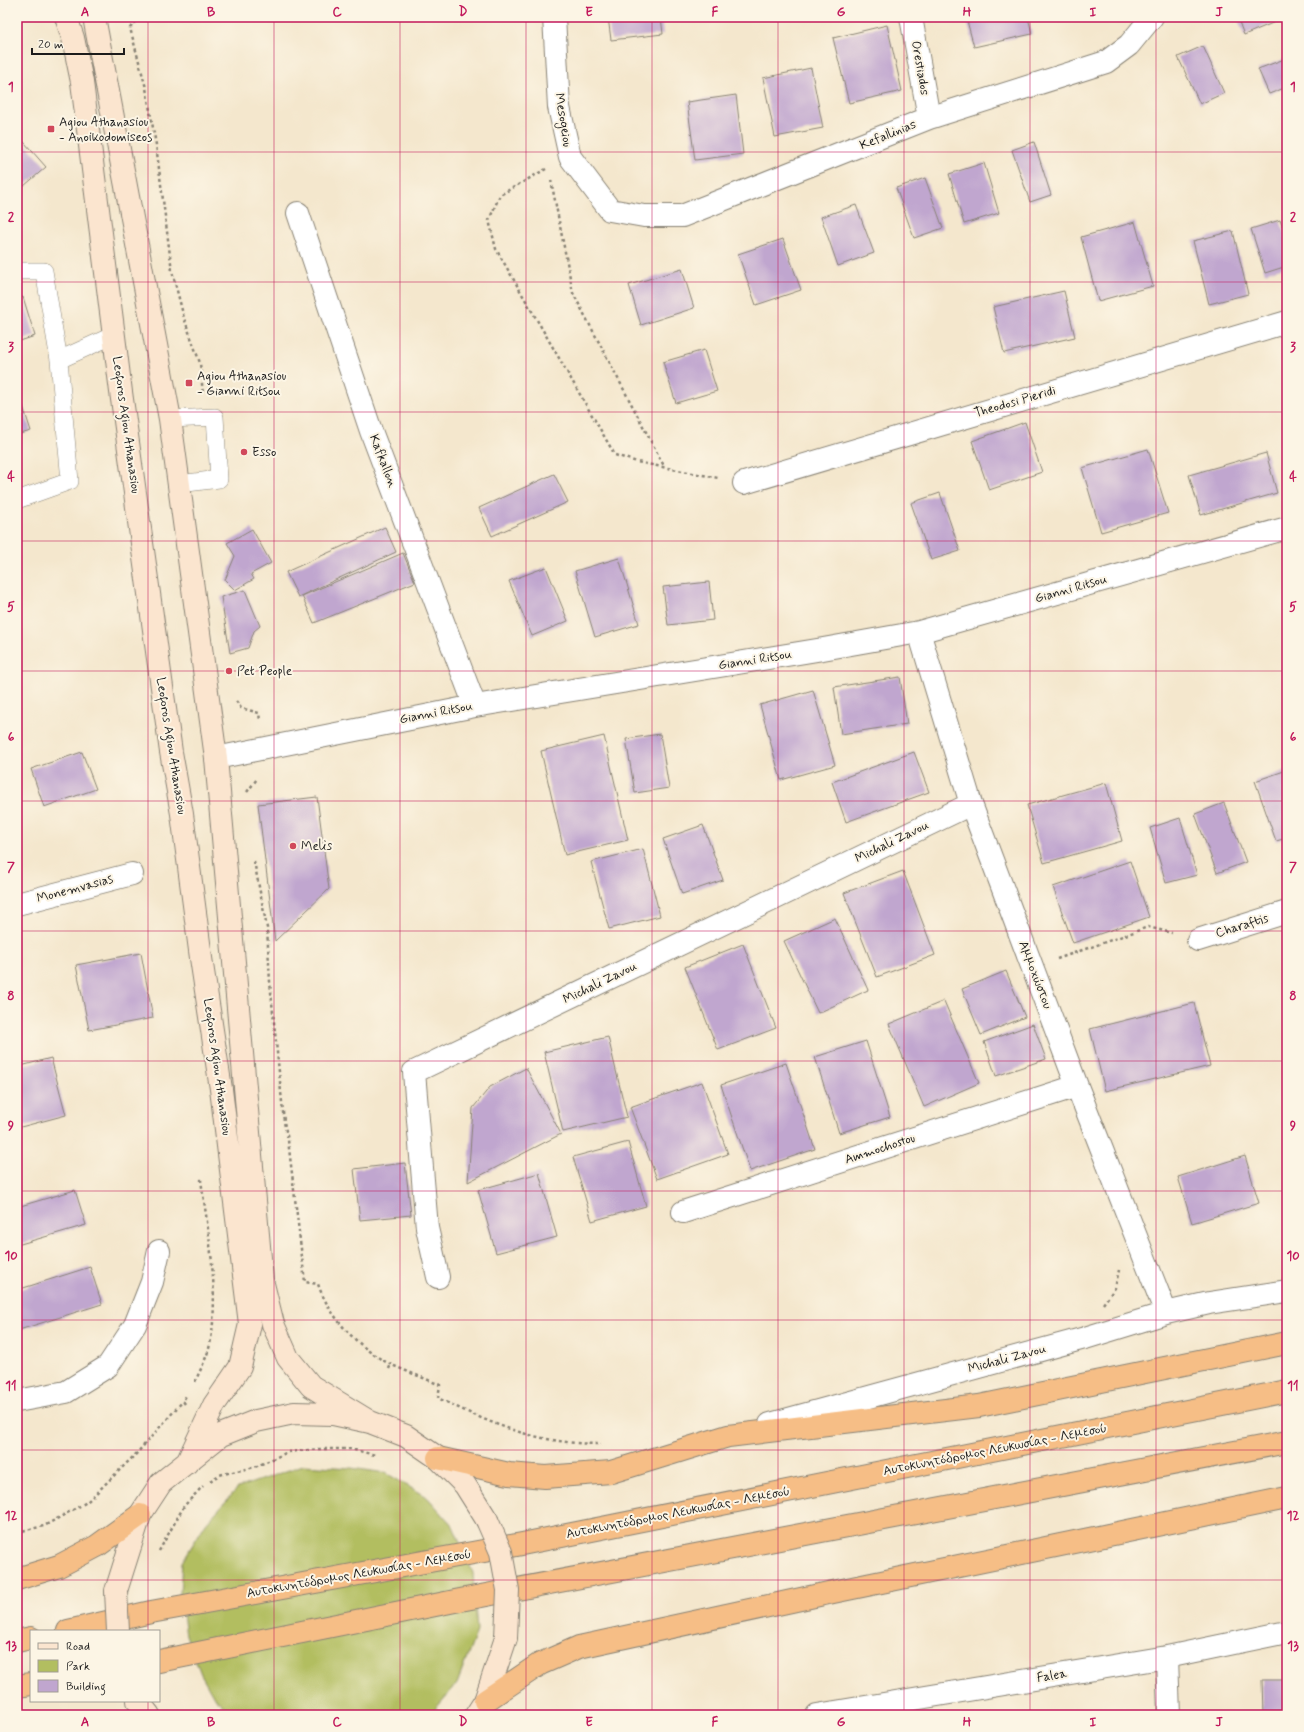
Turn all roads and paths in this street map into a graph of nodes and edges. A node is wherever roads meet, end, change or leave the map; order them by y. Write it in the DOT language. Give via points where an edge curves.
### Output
graph roads {
  1 [pos="66,17"];
  2 [pos="94,17"];
  3 [pos="554,17"];
  4 [pos="911,17"];
  5 [pos="1152,17"];
  6 [pos="929,118"];
  7 [pos="570,157"];
  8 [pos="549,168"];
  9 [pos="610,210"];
  10 [pos="298,213"];
  11 [pos="17,271"];
  12 [pos="1287,322"];
  13 [pos="114,335"];
  14 [pos="59,360"];
  15 [pos="170,419"];
  16 [pos="664,467"];
  17 [pos="744,483"];
  18 [pos="179,484"];
  19 [pos="17,500"];
  20 [pos="1287,528"];
  21 [pos="919,632"];
  22 [pos="475,706"];
  23 [pos="216,758"];
  24 [pos="971,804"];
  25 [pos="132,874"];
  26 [pos="17,904"];
  27 [pos="1287,912"];
  28 [pos="1198,940"];
  29 [pos="1032,967"];
  30 [pos="1076,1086"];
  31 [pos="683,1212"];
  32 [pos="160,1251"];
  33 [pos="1120,1267"];
  34 [pos="438,1277"];
  35 [pos="1287,1291"];
  36 [pos="1101,1305"];
  37 [pos="1166,1313"];
  38 [pos="1287,1343"];
  39 [pos="390,1369"];
  40 [pos="1287,1391"];
  41 [pos="17,1401"];
  42 [pos="183,1401"];
  43 [pos="370,1422"];
  44 [pos="728,1436"];
  45 [pos="1287,1442"];
  46 [pos="606,1444"];
  47 [pos="378,1456"];
  48 [pos="438,1458"];
  49 [pos="187,1463"];
  50 [pos="1287,1498"];
  51 [pos="140,1515"];
  52 [pos="17,1532"];
  53 [pos="156,1557"];
  54 [pos="17,1579"];
  55 [pos="72,1630"];
  56 [pos="118,1630"];
  57 [pos="1287,1632"];
  58 [pos="30,1638"];
  59 [pos="17,1641"];
  60 [pos="1167,1657"];
  61 [pos="160,1661"];
  62 [pos="30,1684"];
  63 [pos="17,1686"];
  64 [pos="481,1708"];
  65 [pos="817,1715"];
  66 [pos="1169,1715"];
  1 -- 13 [label="main road, Leoforos Agiou Athanasiou" via="82,82"];
  2 -- 15 [label="main road, Leoforos Agiou Athanasiou"];
  3 -- 7 [label="street, Mesogeiou" via="559,107"];
  4 -- 6 [label="street, Orestiados"];
  5 -- 6 [label="street, Kefallinias" via="1129,45 1106,62"];
  6 -- 9 [label="street, Kefallinias" via="682,216 644,216"];
  7 -- 8 [label="path"];
  7 -- 9 [label="street, Mesogeiou"];
  8 -- 16 [label="path" via="573,293"];
  8 -- 16 [label="path" via="500,194 490,220 496,249 615,455"];
  10 -- 22 [label="street, Kafkallon" via="371,431"];
  11 -- 14 [label="lane" via="44,271"];
  12 -- 17 [label="street, Theodosi Pieridi"];
  13 -- 14 [label="lane"];
  13 -- 49 [label="main road, Leoforos Agiou Athanasiou" via="171,752 221,1089 250,1324 240,1367 214,1405"];
  14 -- 19 [label="lane" via="70,481"];
  15 -- 18 [label="main road, Leoforos Agiou Athanasiou"];
  15 -- 18 [label="lane" via="215,417 219,479"];
  16 -- 17 [label="path"];
  18 -- 23 [label="main road, Leoforos Agiou Athanasiou"];
  20 -- 21 [label="street, Gianni Ritsou"];
  21 -- 22 [label="street, Gianni Ritsou"];
  21 -- 24 [label="street, Αμμοχώστου"];
  22 -- 23 [label="street, Gianni Ritsou"];
  23 -- 43 [label="main road, Leoforos Agiou Athanasiou" via="262,1280 273,1324 288,1358 311,1386"];
  24 -- 29 [label="street, Αμμοχώστου"];
  24 -- 34 [label="street, Michali Zavou" via="414,1072 428,1228"];
  25 -- 26 [label="street, Monemvasias"];
  27 -- 28 [label="street, Charaftis"];
  28 -- 29 [label="path" via="1148,927"];
  29 -- 30 [label="street, Αμμοχώστου"];
  30 -- 31 [label="street, Ammochostou"];
  30 -- 37 [label="street, Αμμοχώστου"];
  32 -- 41 [label="street" via="152,1282 135,1325 108,1366 66,1392"];
  33 -- 36 [label="path" via="1115,1288"];
  35 -- 37 [label="street, Michali Zavou" via="1209,1303"];
  37 -- 44 [label="street, Michali Zavou" via="1085,1338"];
  38 -- 44 [label="highway" via="979,1406"];
  39 -- 46 [label="path" via="391,1364 440,1385 438,1398 516,1431 551,1440"];
  40 -- 55 [label="highway, Αυτοκινητόδρομος Λευκωσίας - Λεμεσού" via="522,1544 151,1612"];
  42 -- 52 [label="path" via="137,1453 87,1502 44,1526"];
  43 -- 48 [label="main road" via="406,1436"];
  43 -- 49 [label="main road" via="332,1414 294,1413 256,1420 221,1435"];
  44 -- 48 [label="highway" via="611,1472 552,1476 509,1474"];
  45 -- 61 [label="highway" via="455,1601"];
  47 -- 53 [label="path" via="352,1449 288,1452 255,1466 219,1475 184,1506"];
  48 -- 64 [label="main road, bridge" via="465,1485 487,1520 501,1552 508,1590 506,1638"];
  49 -- 51 [label="main road" via="161,1483"];
  50 -- 64 [label="highway" via="579,1647 540,1664"];
  51 -- 54 [label="highway" via="97,1546 59,1566"];
  51 -- 56 [label="main road, bridge" via="116,1591"];
  57 -- 60 [label="street, Falea"];
  58 -- 59 [label="highway"];
  60 -- 65 [label="street, Falea"];
  60 -- 66 [label="street"];
  62 -- 63 [label="highway"];
}
